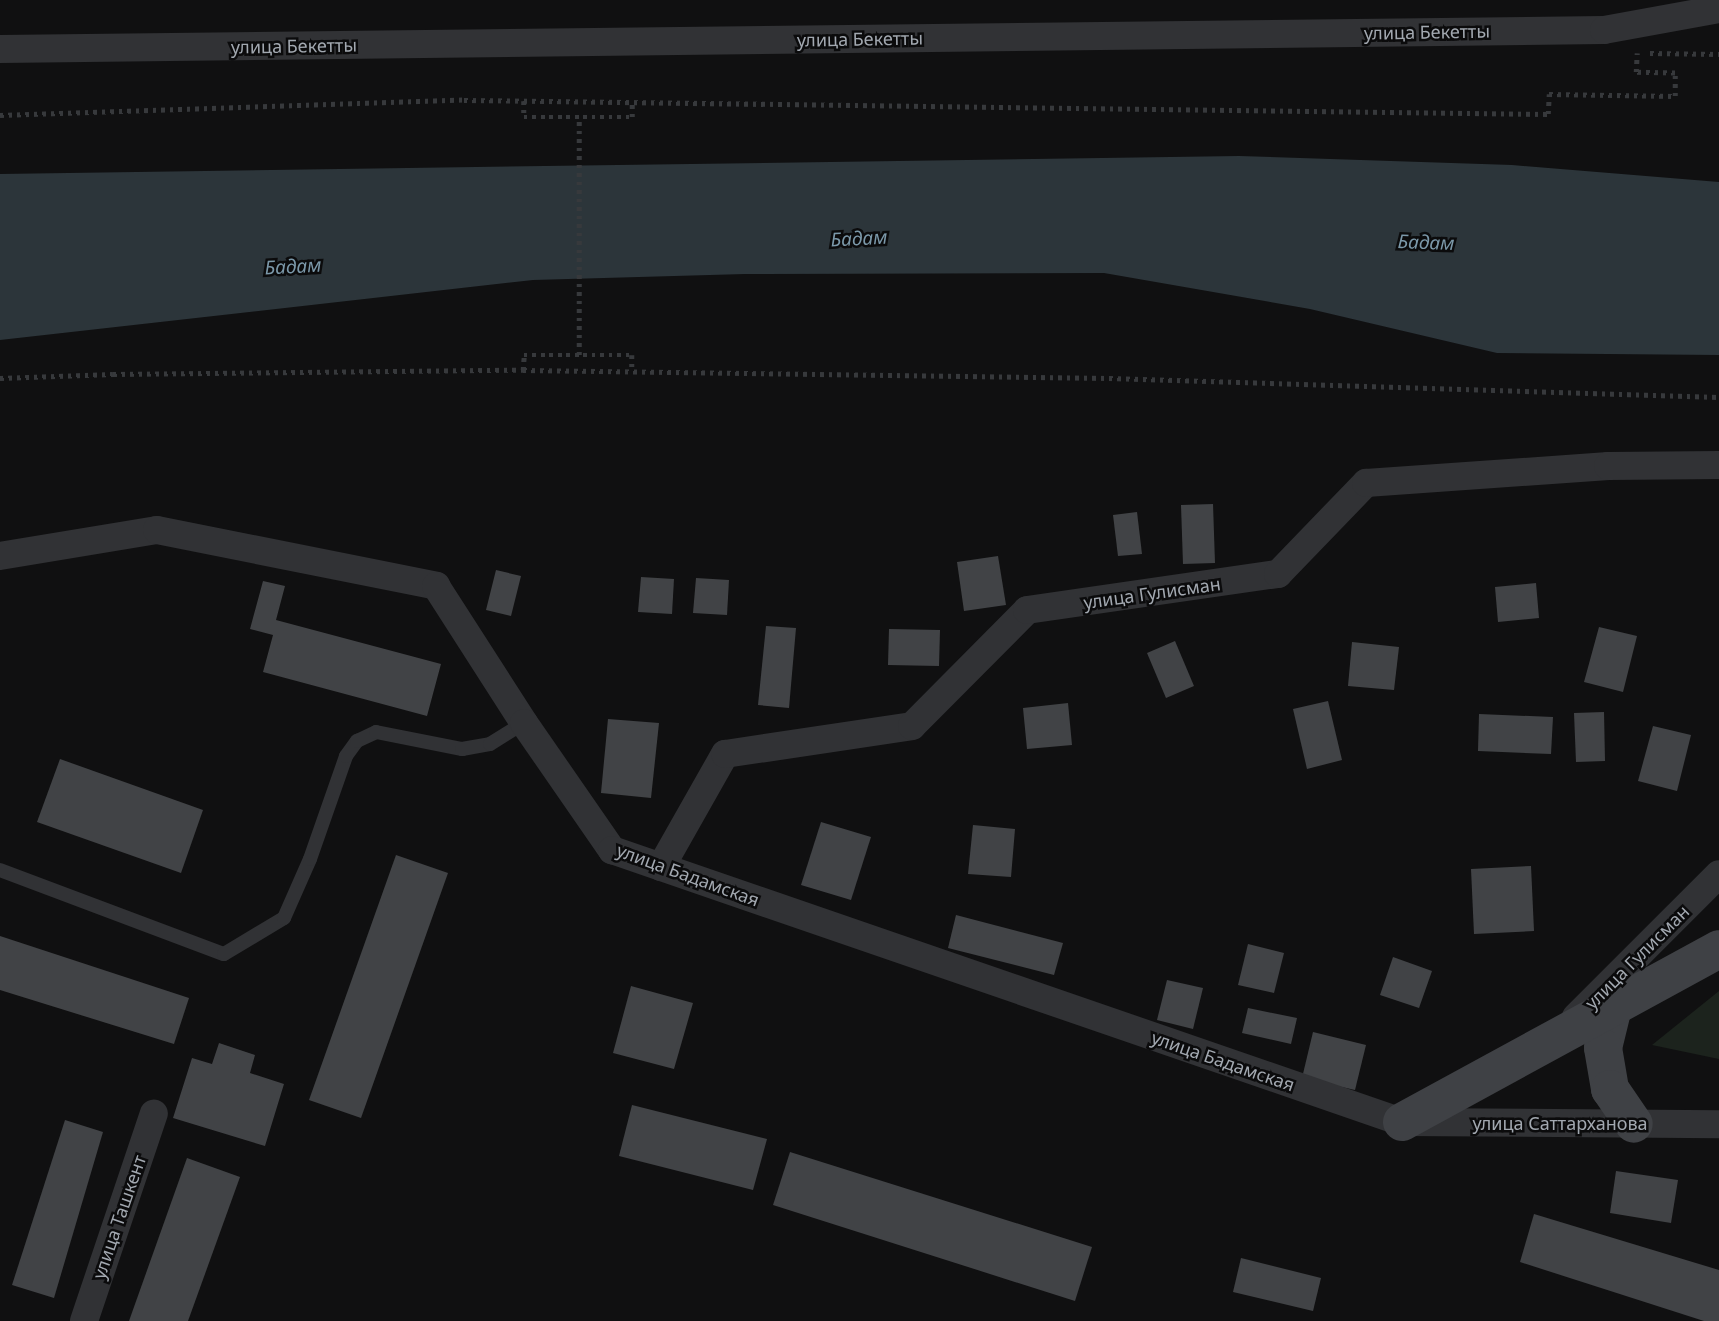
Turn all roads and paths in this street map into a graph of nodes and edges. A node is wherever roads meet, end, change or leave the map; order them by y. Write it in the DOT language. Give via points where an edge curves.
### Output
graph roads {
  1 [pos="1719,9"];
  2 [pos="0,49"];
  3 [pos="1637,53"];
  4 [pos="1651,53"];
  5 [pos="1719,54"];
  6 [pos="524,101"];
  7 [pos="632,102"];
  8 [pos="0,115"];
  9 [pos="579,117"];
  10 [pos="579,355"];
  11 [pos="523,370"];
  12 [pos="632,371"];
  13 [pos="0,378"];
  14 [pos="1719,397"];
  15 [pos="1719,465"];
  16 [pos="0,556"];
  17 [pos="524,723"];
  18 [pos="661,867"];
  19 [pos="0,870"];
  20 [pos="1719,874"];
  21 [pos="1719,949"];
  22 [pos="1614,1007"];
  23 [pos="1554,1039"];
  24 [pos="154,1113"];
  25 [pos="1402,1122"];
  26 [pos="1634,1124"];
  27 [pos="1719,1124"];
  28 [pos="84,1321"];
  1 -- 2 [label="street, улица Бекетты" via="1604,30"];
  3 -- 7 [label="path" via="1636,72 1675,72 1675,96 1549,94 1548,114"];
  4 -- 5 [label="path"];
  6 -- 7 [label="path"];
  6 -- 8 [label="path"];
  6 -- 9 [label="path" via="524,117"];
  7 -- 9 [label="path" via="632,117"];
  9 -- 10 [label="path"];
  10 -- 11 [label="path" via="524,355"];
  10 -- 12 [label="path" via="632,355"];
  11 -- 12 [label="path"];
  11 -- 13 [label="path"];
  12 -- 14 [label="path" via="1109,378"];
  15 -- 18 [label="street, улица Гулисман" via="1608,466 1366,483 1279,575 1027,610 912,726 725,754"];
  16 -- 17 [label="street, улица Бадамская" via="157,530 436,586"];
  17 -- 18 [label="street, улица Бадамская" via="612,850"];
  17 -- 19 [label="lane" via="490,744 462,749 376,732 357,741 346,757 284,918 225,954"];
  18 -- 25 [label="street, улица Бадамская"];
  20 -- 23 [label="street, улица Гулисман"];
  21 -- 22 [label="street"];
  22 -- 23 [label="street"];
  22 -- 26 [label="street" via="1603,1048 1610,1089"];
  23 -- 25 [label="street"];
  24 -- 28 [label="street, улица Ташкент"];
  25 -- 26 [label="street, улица Саттарханова"];
  26 -- 27 [label="street, улица Саттарханова"];
}
